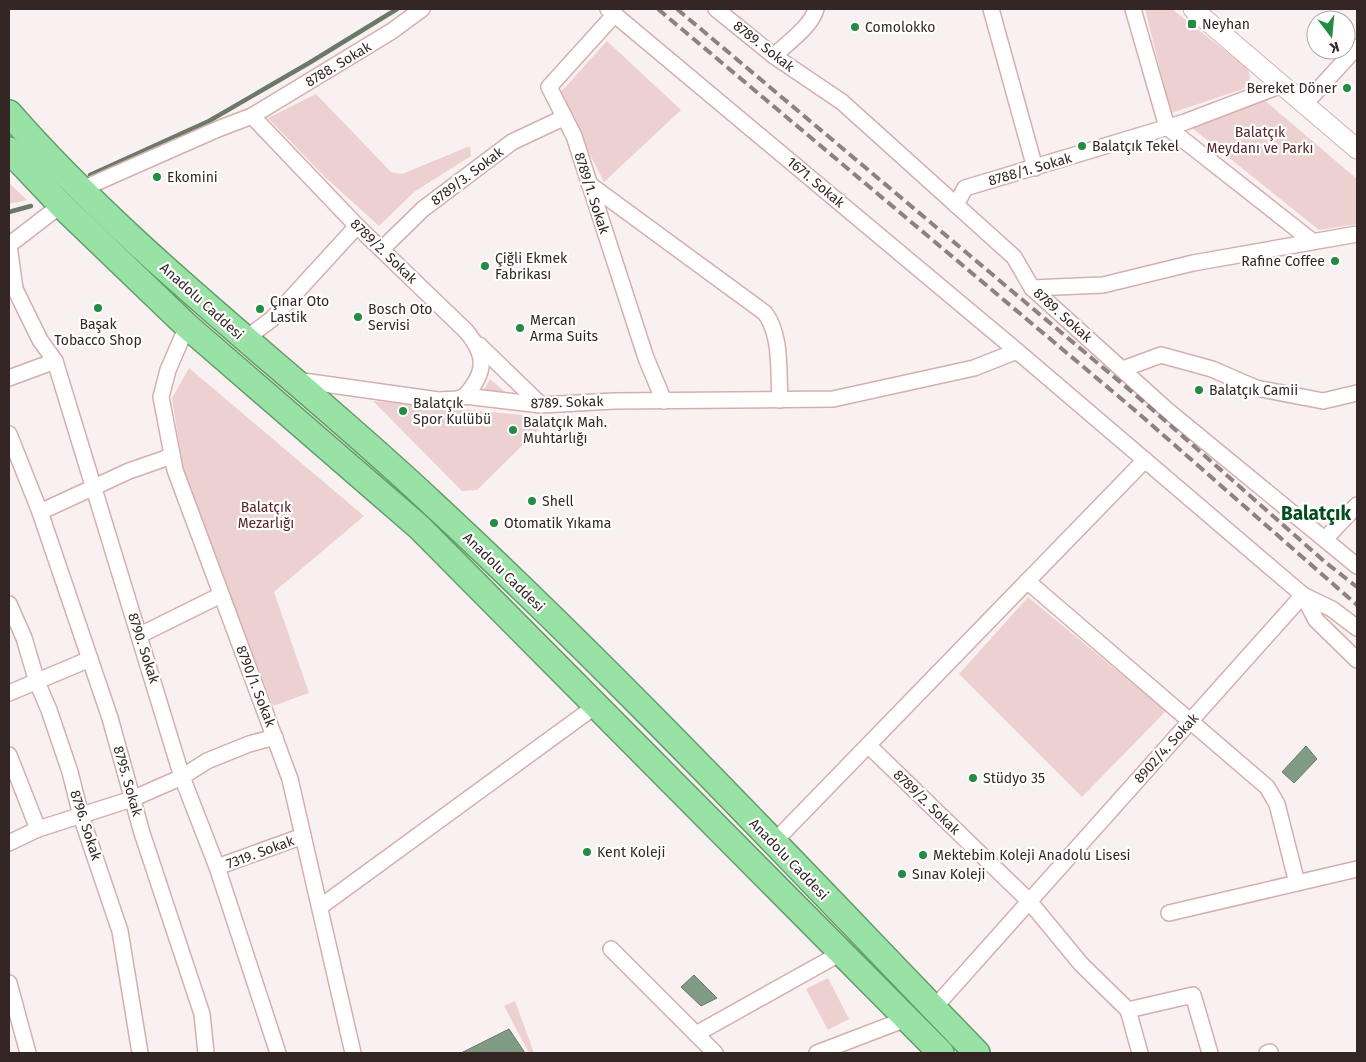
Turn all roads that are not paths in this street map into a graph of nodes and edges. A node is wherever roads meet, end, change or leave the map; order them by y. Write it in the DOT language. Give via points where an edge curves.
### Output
graph roads {
  1 [pos="422,9"];
  2 [pos="716,9"];
  3 [pos="816,9"];
  4 [pos="990,9"];
  5 [pos="1133,9"];
  6 [pos="1193,9"];
  7 [pos="611,11"];
  8 [pos="1357,47"];
  9 [pos="774,56"];
  10 [pos="1282,85"];
  11 [pos="1305,104"];
  12 [pos="9,113"];
  13 [pos="252,116"];
  14 [pos="563,118"];
  15 [pos="1167,127"];
  16 [pos="1357,149"];
  17 [pos="9,150"];
  18 [pos="9,162"];
  19 [pos="1035,168"];
  20 [pos="589,184"];
  21 [pos="82,189"];
  22 [pos="61,205"];
  23 [pos="956,205"];
  24 [pos="356,226"];
  25 [pos="1357,234"];
  26 [pos="1312,241"];
  27 [pos="9,245"];
  28 [pos="382,249"];
  29 [pos="1032,288"];
  30 [pos="12,292"];
  31 [pos="187,326"];
  32 [pos="245,339"];
  33 [pos="478,345"];
  34 [pos="1017,351"];
  35 [pos="54,361"];
  36 [pos="1123,370"];
  37 [pos="9,378"];
  38 [pos="292,380"];
  39 [pos="1357,393"];
  40 [pos="465,396"];
  41 [pos="780,400"];
  42 [pos="664,402"];
  43 [pos="541,405"];
  44 [pos="9,434"];
  45 [pos="172,456"];
  46 [pos="13,459"];
  47 [pos="1145,460"];
  48 [pos="93,488"];
  49 [pos="1357,505"];
  50 [pos="40,512"];
  51 [pos="1326,538"];
  52 [pos="1357,566"];
  53 [pos="1027,582"];
  54 [pos="222,595"];
  55 [pos="1303,595"];
  56 [pos="9,604"];
  57 [pos="1357,628"];
  58 [pos="140,635"];
  59 [pos="90,659"];
  60 [pos="1357,660"];
  61 [pos="37,682"];
  62 [pos="9,693"];
  63 [pos="597,705"];
  64 [pos="1191,721"];
  65 [pos="275,737"];
  66 [pos="868,745"];
  67 [pos="9,756"];
  68 [pos="182,777"];
  69 [pos="132,799"];
  70 [pos="81,816"];
  71 [pos="38,829"];
  72 [pos="303,836"];
  73 [pos="9,843"];
  74 [pos="773,843"];
  75 [pos="217,867"];
  76 [pos="1357,869"];
  77 [pos="1297,883"];
  78 [pos="1029,901"];
  79 [pos="320,907"];
  80 [pos="1169,913"];
  81 [pos="611,949"];
  82 [pos="841,953"];
  83 [pos="9,983"];
  84 [pos="934,1008"];
  85 [pos="1128,1010"];
  86 [pos="906,1019"];
  87 [pos="696,1034"];
  88 [pos="28,1053"];
  89 [pos="140,1053"];
  90 [pos="206,1053"];
  91 [pos="278,1053"];
  92 [pos="353,1053"];
  93 [pos="714,1053"];
  94 [pos="818,1053"];
  95 [pos="941,1053"];
  96 [pos="977,1053"];
  97 [pos="1140,1053"];
  98 [pos="1210,1053"];
  1 -- 13 [label="street, 8788. Sokak" via="392,31"];
  2 -- 9 [label="street, 8789. Sokak"];
  3 -- 9 [label="street" via="814,16"];
  4 -- 19 [label="street"];
  5 -- 15 [label="street"];
  6 -- 10 [label="street"];
  7 -- 14 [label="street, 8789/1. Sokak" via="549,87"];
  7 -- 34 [label="street, 1671. Sokak"];
  8 -- 11 [label="street"];
  9 -- 23 [label="street, 8789. Sokak" via="842,102"];
  10 -- 11 [label="street"];
  10 -- 15 [label="street, 8788/1. Sokak"];
  11 -- 16 [label="street"];
  12 -- 21 [label="highway, Anadolu Caddesi"];
  13 -- 21 [label="street, 8788. Sokak"];
  13 -- 24 [label="street, 8789/2. Sokak"];
  14 -- 20 [label="street, 8789/1. Sokak" via="574,136"];
  14 -- 28 [label="street, 8789/3. Sokak" via="512,142 423,208"];
  15 -- 19 [label="street, 8788/1. Sokak"];
  15 -- 26 [label="street"];
  17 -- 22 [label="highway, Anadolu Caddesi"];
  18 -- 22 [label="highway"];
  19 -- 23 [label="street, 8788/1. Sokak" via="965,188"];
  20 -- 41 [label="street" via="766,313 776,336"];
  20 -- 42 [label="street, 8789/1. Sokak" via="646,358"];
  21 -- 32 [label="highway, Anadolu Caddesi" via="199,301"];
  22 -- 27 [label="street"];
  22 -- 31 [label="highway, Anadolu Caddesi"];
  23 -- 29 [label="street, 8789. Sokak" via="1014,257"];
  24 -- 28 [label="street, 8789/2. Sokak"];
  24 -- 32 [label="street" via="272,319"];
  25 -- 26 [label="street"];
  26 -- 29 [label="street" via="1193,263 1103,285"];
  27 -- 30 [label="street, 8790. Sokak"];
  28 -- 33 [label="street, 8789/2. Sokak"];
  29 -- 36 [label="street, 8789. Sokak"];
  30 -- 35 [label="street, 8790. Sokak"];
  31 -- 45 [label="street, 8790/1. Sokak" via="161,396"];
  31 -- 63 [label="highway, Anadolu Caddesi" via="419,527"];
  32 -- 38 [label="highway, Anadolu Caddesi"];
  33 -- 40 [label="street" via="480,369"];
  33 -- 43 [label="street, 8789/2. Sokak"];
  34 -- 41 [label="street, 8789. Sokak" via="974,368 833,399"];
  34 -- 47 [label="street, 1671. Sokak"];
  35 -- 37 [label="street"];
  35 -- 48 [label="street, 8790. Sokak"];
  36 -- 39 [label="street" via="1161,355 1212,369 1256,388 1323,401"];
  36 -- 51 [label="street, 8789. Sokak" via="1167,410"];
  38 -- 40 [label="street, 8789. Sokak" via="438,400"];
  38 -- 74 [label="highway, Anadolu Caddesi" via="431,502 605,669"];
  40 -- 43 [label="street, 8789. Sokak"];
  41 -- 42 [label="street, 8789. Sokak"];
  42 -- 43 [label="street, 8789. Sokak"];
  44 -- 46 [label="street, 8795. Sokak"];
  45 -- 48 [label="street"];
  45 -- 54 [label="street, 8790/1. Sokak"];
  46 -- 50 [label="street, 8795. Sokak"];
  47 -- 53 [label="street"];
  47 -- 55 [label="street, 1671. Sokak"];
  48 -- 50 [label="street"];
  48 -- 58 [label="street, 8790. Sokak"];
  49 -- 51 [label="street"];
  50 -- 59 [label="street, 8795. Sokak"];
  51 -- 52 [label="street, 8789. Sokak"];
  53 -- 64 [label="street"];
  53 -- 66 [label="street"];
  54 -- 58 [label="street"];
  54 -- 65 [label="street, 8790/1. Sokak"];
  55 -- 57 [label="street" via="1332,609"];
  55 -- 60 [label="street" via="1316,620"];
  55 -- 64 [label="street, 8902/4. Sokak"];
  56 -- 61 [label="street, 8796. Sokak" via="24,638"];
  58 -- 68 [label="street, 8790. Sokak"];
  59 -- 61 [label="street"];
  59 -- 69 [label="street, 8795. Sokak"];
  61 -- 62 [label="street"];
  61 -- 70 [label="street, 8796. Sokak" via="70,772"];
  63 -- 79 [label="street"];
  63 -- 82 [label="highway, Anadolu Caddesi"];
  64 -- 77 [label="street" via="1268,787 1276,804"];
  64 -- 78 [label="street, 8902/4. Sokak"];
  65 -- 68 [label="street" via="207,761"];
  65 -- 72 [label="street, 8790/1. Sokak" via="290,779"];
  66 -- 74 [label="street"];
  66 -- 78 [label="street, 8789/2. Sokak"];
  67 -- 71 [label="street"];
  68 -- 69 [label="street"];
  68 -- 75 [label="street, 8790. Sokak"];
  69 -- 70 [label="street"];
  69 -- 90 [label="street, 8795. Sokak" via="202,1014"];
  70 -- 71 [label="street"];
  70 -- 89 [label="street, 8796. Sokak" via="120,931"];
  71 -- 73 [label="street"];
  72 -- 75 [label="street, 7319. Sokak"];
  72 -- 79 [label="street, 8790/1. Sokak"];
  74 -- 84 [label="highway, Anadolu Caddesi"];
  75 -- 91 [label="street, 8790. Sokak"];
  76 -- 77 [label="street"];
  77 -- 80 [label="street"];
  78 -- 84 [label="street, 8902/4. Sokak"];
  78 -- 85 [label="street" via="1081,964"];
  79 -- 92 [label="street, 8790/1. Sokak"];
  81 -- 87 [label="street"];
  82 -- 86 [label="highway, Anadolu Caddesi"];
  82 -- 87 [label="street"];
  83 -- 88 [label="street"];
  84 -- 96 [label="highway, Anadolu Caddesi"];
  85 -- 97 [label="street"];
  85 -- 98 [label="street" via="1192,995"];
  86 -- 94 [label="street"];
  86 -- 95 [label="highway, Anadolu Caddesi"];
  87 -- 93 [label="street"];
}
